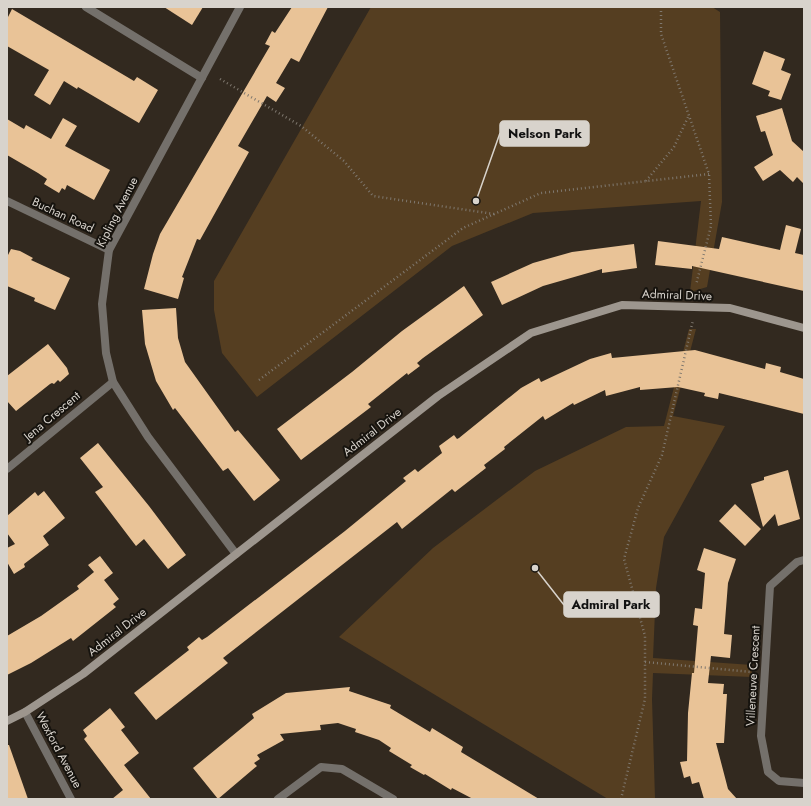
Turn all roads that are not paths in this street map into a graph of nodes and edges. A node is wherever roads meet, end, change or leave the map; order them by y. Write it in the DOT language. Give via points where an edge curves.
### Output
graph roads {
  1 [pos="86,7"];
  2 [pos="240,7"];
  3 [pos="202,78"];
  4 [pos="7,201"];
  5 [pos="109,250"];
  6 [pos="804,328"];
  7 [pos="112,382"];
  8 [pos="7,469"];
  9 [pos="236,554"];
  10 [pos="804,560"];
  11 [pos="25,712"];
  12 [pos="7,721"];
  13 [pos="804,783"];
  14 [pos="71,799"];
  15 [pos="278,799"];
  16 [pos="392,799"];
  1 -- 3 [label="street"];
  2 -- 3 [label="street, Kipling Avenue"];
  3 -- 5 [label="street, Kipling Avenue"];
  4 -- 5 [label="street, Buchan Road"];
  5 -- 7 [label="street, Kipling Avenue" via="102,304 106,353"];
  6 -- 9 [label="street, Admiral Drive" via="730,308 622,305 531,333 438,396"];
  7 -- 8 [label="street, Jena Crescent"];
  7 -- 9 [label="street, Kipling Avenue" via="148,437"];
  9 -- 11 [label="street, Admiral Drive" via="83,674"];
  10 -- 13 [label="street, Villeneuve Crescent" via="797,562 770,586 762,736 768,772 779,781"];
  11 -- 12 [label="street, Admiral Drive"];
  11 -- 14 [label="street, Wexford Avenue"];
  15 -- 16 [label="street" via="321,767 342,769"];
}
